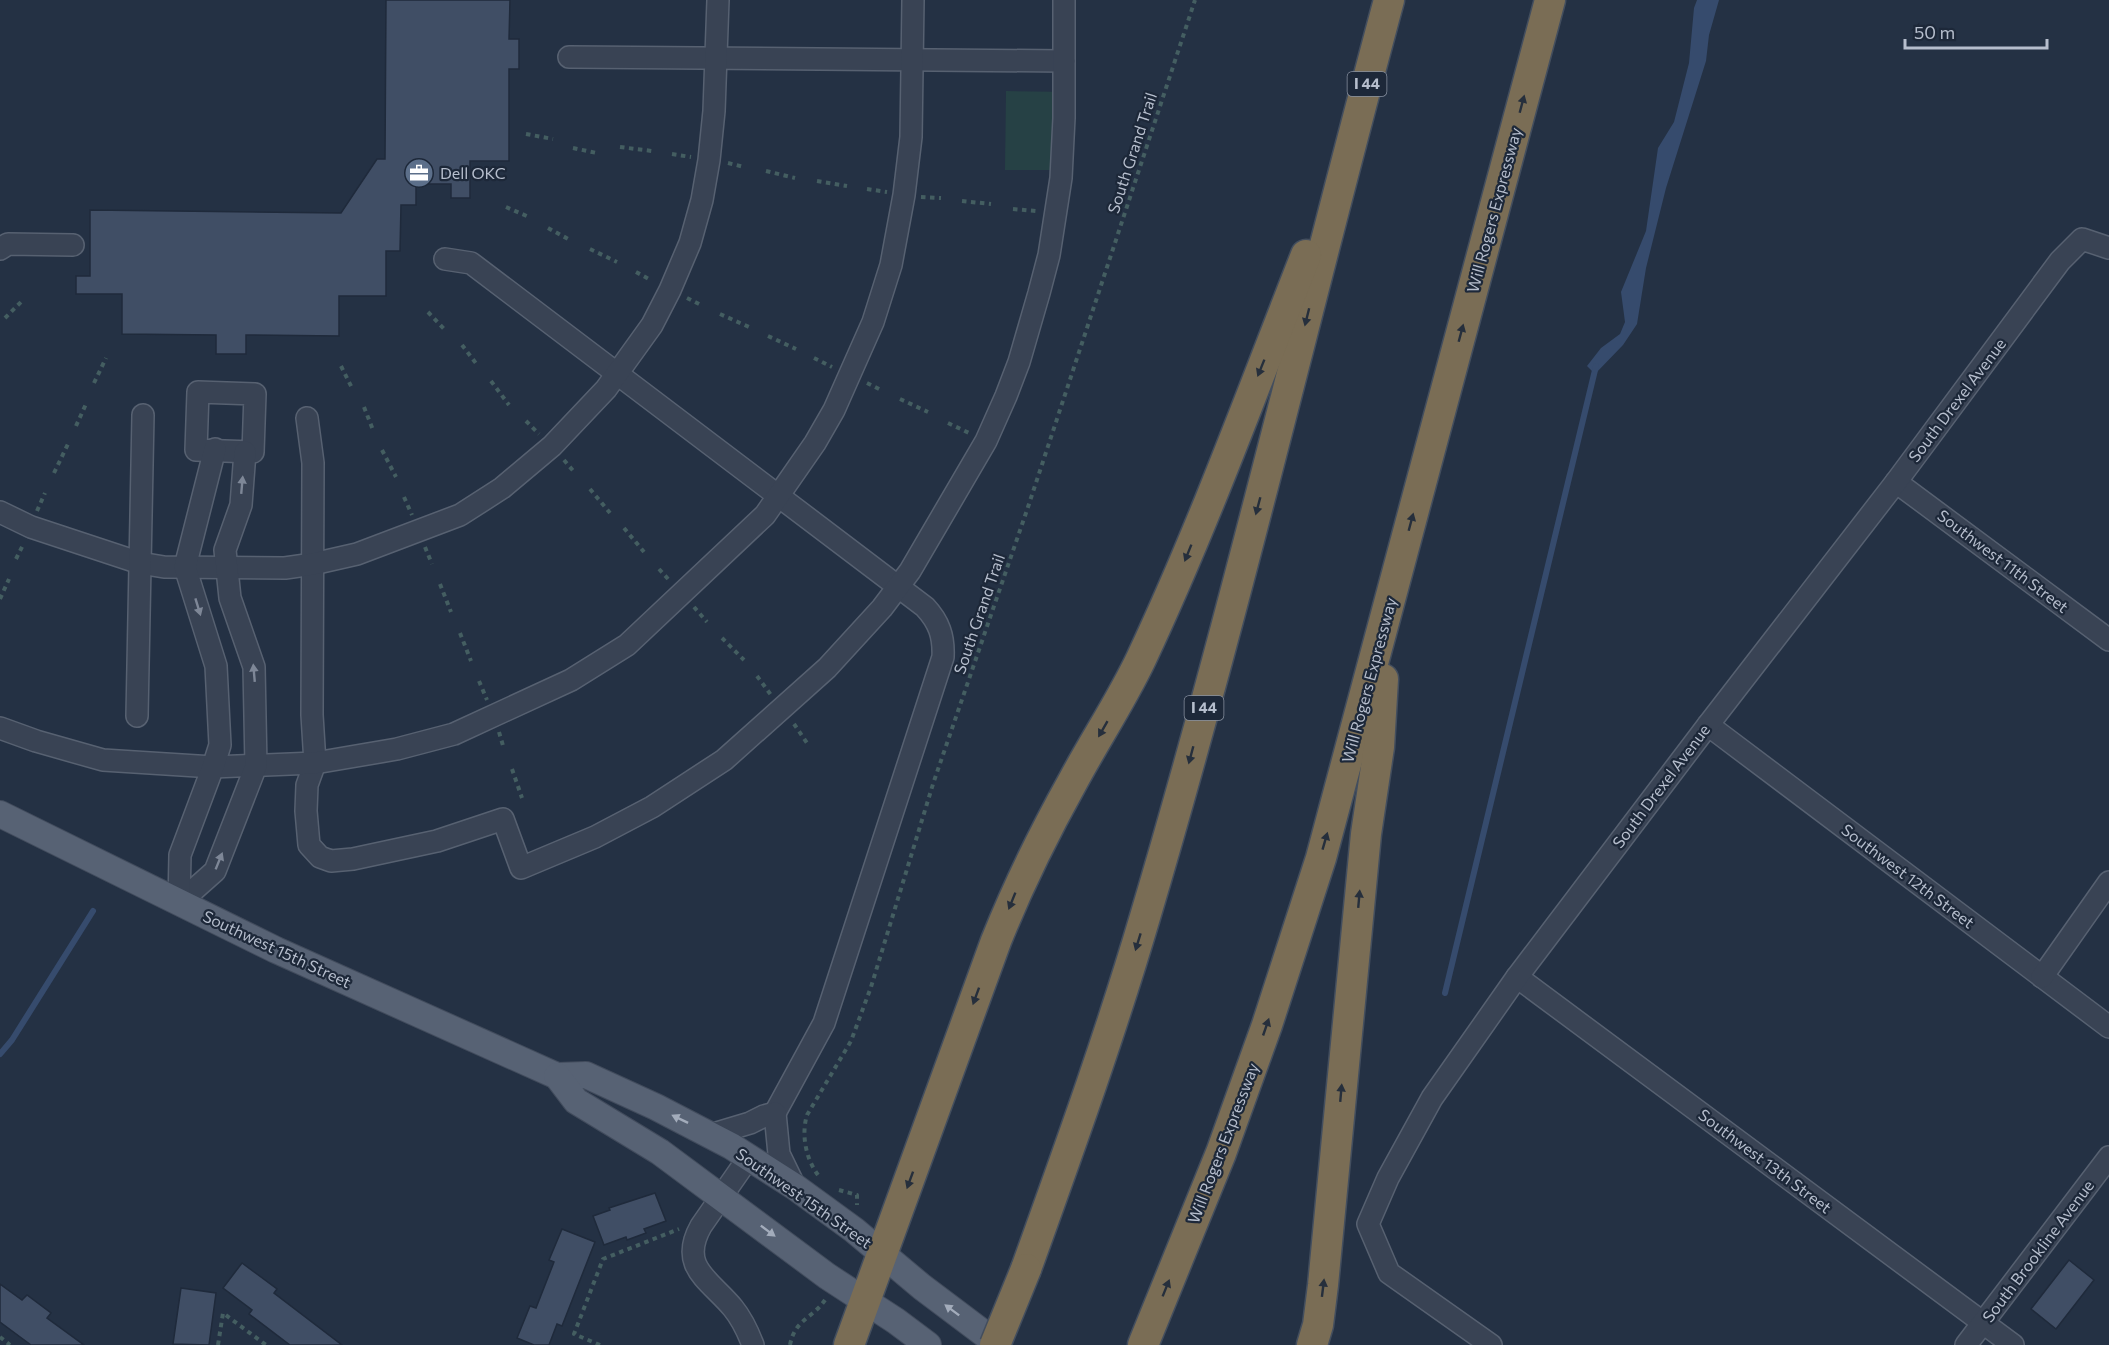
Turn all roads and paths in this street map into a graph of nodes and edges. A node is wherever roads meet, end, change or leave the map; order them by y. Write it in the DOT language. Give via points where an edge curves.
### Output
graph roads {
  1 [pos="718,0"];
  2 [pos="913,0"];
  3 [pos="1064,0"];
  4 [pos="1195,0"];
  5 [pos="1389,0"];
  6 [pos="1550,0"];
  7 [pos="569,57"];
  8 [pos="716,58"];
  9 [pos="912,60"];
  10 [pos="1064,61"];
  11 [pos="526,135"];
  12 [pos="1353,138"];
  13 [pos="553,139"];
  14 [pos="620,147"];
  15 [pos="573,148"];
  16 [pos="652,151"];
  17 [pos="597,153"];
  18 [pos="672,154"];
  19 [pos="698,158"];
  20 [pos="718,162"];
  21 [pos="744,166"];
  22 [pos="766,171"];
  23 [pos="795,178"];
  24 [pos="817,182"];
  25 [pos="847,186"];
  26 [pos="867,189"];
  27 [pos="893,193"];
  28 [pos="915,196"];
  29 [pos="941,198"];
  30 [pos="962,201"];
  31 [pos="991,204"];
  32 [pos="506,207"];
  33 [pos="1013,209"];
  34 [pos="1043,212"];
  35 [pos="529,217"];
  36 [pos="548,228"];
  37 [pos="570,240"];
  38 [pos="73,245"];
  39 [pos="2109,248"];
  40 [pos="0,249"];
  41 [pos="590,249"];
  42 [pos="445,259"];
  43 [pos="617,262"];
  44 [pos="636,272"];
  45 [pos="649,279"];
  46 [pos="688,298"];
  47 [pos="21,302"];
  48 [pos="701,304"];
  49 [pos="428,312"];
  50 [pos="720,314"];
  51 [pos="6,318"];
  52 [pos="749,327"];
  53 [pos="446,331"];
  54 [pos="768,336"];
  55 [pos="462,345"];
  56 [pos="796,349"];
  57 [pos="106,358"];
  58 [pos="814,358"];
  59 [pos="827,364"];
  60 [pos="341,366"];
  61 [pos="478,366"];
  62 [pos="618,374"];
  63 [pos="491,381"];
  64 [pos="94,383"];
  65 [pos="867,384"];
  66 [pos="352,388"];
  67 [pos="881,390"];
  68 [pos="900,399"];
  69 [pos="86,404"];
  70 [pos="509,405"];
  71 [pos="364,407"];
  72 [pos="928,412"];
  73 [pos="143,415"];
  74 [pos="307,418"];
  75 [pos="526,421"];
  76 [pos="948,423"];
  77 [pos="76,426"];
  78 [pos="373,430"];
  79 [pos="975,435"];
  80 [pos="544,438"];
  81 [pos="68,444"];
  82 [pos="215,449"];
  83 [pos="382,450"];
  84 [pos="245,452"];
  85 [pos="559,454"];
  86 [pos="54,473"];
  87 [pos="575,473"];
  88 [pos="396,477"];
  89 [pos="1896,482"];
  90 [pos="590,489"];
  91 [pos="45,493"];
  92 [pos="778,495"];
  93 [pos="404,496"];
  94 [pos="0,512"];
  95 [pos="610,513"];
  96 [pos="36,516"];
  97 [pos="415,520"];
  98 [pos="624,528"];
  99 [pos="27,537"];
  100 [pos="423,541"];
  101 [pos="644,552"];
  102 [pos="16,559"];
  103 [pos="140,563"];
  104 [pos="313,564"];
  105 [pos="432,564"];
  106 [pos="185,567"];
  107 [pos="227,568"];
  108 [pos="9,579"];
  109 [pos="440,584"];
  110 [pos="898,586"];
  111 [pos="0,598"];
  112 [pos="690,604"];
  113 [pos="1388,608"];
  114 [pos="452,612"];
  115 [pos="708,622"];
  116 [pos="460,633"];
  117 [pos="722,638"];
  118 [pos="2109,640"];
  119 [pos="744,660"];
  120 [pos="471,662"];
  121 [pos="758,676"];
  122 [pos="479,681"];
  123 [pos="775,701"];
  124 [pos="489,705"];
  125 [pos="137,716"];
  126 [pos="790,717"];
  127 [pos="497,725"];
  128 [pos="1708,725"];
  129 [pos="0,728"];
  130 [pos="807,743"];
  131 [pos="504,749"];
  132 [pos="315,763"];
  133 [pos="256,766"];
  134 [pos="213,767"];
  135 [pos="512,770"];
  136 [pos="522,798"];
  137 [pos="0,814"];
  138 [pos="2109,882"];
  139 [pos="179,903"];
  140 [pos="1517,977"];
  141 [pos="2042,977"];
  142 [pos="2109,1027"];
  143 [pos="556,1076"];
  144 [pos="775,1113"];
  145 [pos="710,1135"];
  146 [pos="749,1157"];
  147 [pos="2109,1157"];
  148 [pos="821,1179"];
  149 [pos="795,1187"];
  150 [pos="838,1190"];
  151 [pos="722,1196"];
  152 [pos="856,1206"];
  153 [pos="680,1229"];
  154 [pos="883,1255"];
  155 [pos="828,1296"];
  156 [pos="865,1301"];
  157 [pos="1984,1323"];
  158 [pos="0,1337"];
  159 [pos="1485,1340"];
  160 [pos="1143,1343"];
  161 [pos="10,1345"];
  162 [pos="218,1345"];
  163 [pos="266,1345"];
  164 [pos="600,1345"];
  165 [pos="753,1345"];
  166 [pos="790,1345"];
  167 [pos="849,1345"];
  168 [pos="928,1345"];
  169 [pos="997,1345"];
  170 [pos="1312,1345"];
  171 [pos="1966,1345"];
  172 [pos="2013,1345"];
  1 -- 8 [label="street"];
  2 -- 9 [label="street"];
  3 -- 10 [label="street"];
  4 -- 148 [label="path, South Grand Trail" via="933,784 872,987 851,1041 804,1124 806,1147"];
  5 -- 12 [label="highway, I 44"];
  113 -- 6 [label="highway, Will Rogers Expressway, one-way"];
  7 -- 8 [label="street"];
  8 -- 9 [label="street"];
  8 -- 62 [label="street" via="709,160 690,243 652,325"];
  9 -- 10 [label="street"];
  9 -- 92 [label="street" via="911,137 891,266 873,322 834,410"];
  10 -- 110 [label="street" via="1061,178 1049,255 1019,362 986,441"];
  11 -- 13 [label="path"];
  12 -- 154 [label="highway, one-way" via="1163,613 1135,671 1042,836 1018,888"];
  12 -- 169 [label="highway, I 44, one-way, bridge" via="1258,507 1145,918 1095,1080"];
  14 -- 16 [label="path"];
  15 -- 17 [label="path"];
  18 -- 19 [label="path"];
  20 -- 21 [label="path"];
  22 -- 23 [label="path"];
  24 -- 25 [label="path"];
  26 -- 27 [label="path"];
  28 -- 29 [label="path"];
  30 -- 31 [label="path"];
  32 -- 35 [label="path"];
  33 -- 34 [label="path"];
  36 -- 37 [label="path"];
  38 -- 40 [label="street" via="8,244"];
  39 -- 89 [label="street, South Drexel Avenue" via="2082,239 2060,261"];
  41 -- 43 [label="path"];
  42 -- 62 [label="street" via="471,263"];
  44 -- 45 [label="path"];
  46 -- 48 [label="path"];
  47 -- 51 [label="path"];
  49 -- 53 [label="path"];
  50 -- 52 [label="path"];
  54 -- 56 [label="path"];
  55 -- 61 [label="path"];
  57 -- 64 [label="path"];
  58 -- 59 [label="path"];
  60 -- 66 [label="path"];
  62 -- 92 [label="street"];
  62 -- 104 [label="street" via="552,446 477,504 357,554"];
  63 -- 70 [label="path"];
  65 -- 67 [label="path"];
  68 -- 72 [label="path"];
  69 -- 77 [label="path"];
  71 -- 78 [label="path"];
  73 -- 103 [label="street"];
  74 -- 104 [label="street" via="313,463"];
  75 -- 80 [label="path"];
  76 -- 79 [label="path"];
  81 -- 86 [label="path"];
  82 -- 84 [label="street"];
  82 -- 84 [label="street" via="196,450 198,392 255,394 253,452"];
  82 -- 106 [label="street"];
  83 -- 88 [label="path"];
  107 -- 84 [label="street, one-way" via="225,550 241,506"];
  85 -- 87 [label="path"];
  89 -- 118 [label="street, Southwest 11th Street"];
  89 -- 128 [label="street, South Drexel Avenue"];
  90 -- 95 [label="path"];
  91 -- 96 [label="path"];
  92 -- 110 [label="street"];
  92 -- 132 [label="street" via="765,515 627,645 571,680 454,734 397,749"];
  93 -- 97 [label="path"];
  94 -- 103 [label="street" via="31,527"];
  98 -- 101 [label="path"];
  99 -- 102 [label="path"];
  100 -- 105 [label="path"];
  103 -- 106 [label="street"];
  103 -- 125 [label="street"];
  104 -- 107 [label="street"];
  104 -- 132 [label="street"];
  106 -- 107 [label="street"];
  106 -- 134 [label="street, one-way" via="216,666 220,745"];
  133 -- 107 [label="street, one-way" via="254,667 230,598"];
  108 -- 111 [label="path"];
  109 -- 114 [label="path"];
  110 -- 132 [label="street" via="827,668 724,760 633,817 521,868 503,819 438,841 353,859 332,861 320,857 309,845 306,811 307,786"];
  110 -- 144 [label="street" via="932,614 944,641 943,657 824,1023"];
  112 -- 115 [label="path"];
  160 -- 113 [label="highway, Will Rogers Expressway, one-way" via="1221,1153 1267,1025 1321,858"];
  170 -- 113 [label="highway, one-way" via="1323,1286 1366,834 1379,747"];
  116 -- 120 [label="path"];
  117 -- 119 [label="path"];
  121 -- 123 [label="path"];
  122 -- 124 [label="path"];
  126 -- 130 [label="path"];
  127 -- 131 [label="path"];
  128 -- 140 [label="street, South Drexel Avenue"];
  128 -- 141 [label="street, Southwest 12th Street"];
  129 -- 134 [label="street" via="103,760"];
  132 -- 133 [label="street"];
  133 -- 134 [label="street"];
  139 -- 133 [label="street, one-way" via="215,871"];
  134 -- 139 [label="street" via="180,855"];
  135 -- 136 [label="path"];
  137 -- 139 [label="main road, Southwest 15th Street"];
  138 -- 141 [label="street"];
  139 -- 143 [label="main road, Southwest 15th Street"];
  140 -- 157 [label="street, Southwest 13th Street"];
  140 -- 159 [label="street, South Drexel Avenue" via="1432,1098 1368,1224 1389,1273"];
  141 -- 142 [label="street, Southwest 12th Street"];
  145 -- 143 [label="main road, Southwest 15th Street, one-way" via="586,1076"];
  143 -- 151 [label="main road, Southwest 15th Street" via="576,1101 652,1146"];
  144 -- 145 [label="street"];
  144 -- 149 [label="street" via="779,1154"];
  145 -- 146 [label="main road, Southwest 15th Street"];
  146 -- 149 [label="main road, Southwest 15th Street"];
  146 -- 151 [label="street"];
  147 -- 157 [label="street, South Brookline Avenue"];
  149 -- 154 [label="main road, Southwest 15th Street"];
  150 -- 152 [label="path" via="857,1196"];
  151 -- 156 [label="main road, Southwest 15th Street, one-way"];
  151 -- 165 [label="street" via="695,1236 693,1260 699,1272 735,1310"];
  153 -- 164 [label="path" via="603,1259 573,1334"];
  154 -- 156 [label="highway"];
  169 -- 154 [label="main road, Southwest 15th Street, one-way"];
  155 -- 166 [label="path" via="817,1311 797,1325"];
  156 -- 167 [label="highway"];
  156 -- 168 [label="main road, Southwest 15th Street"];
  157 -- 171 [label="street, South Brookline Avenue"];
  157 -- 172 [label="street, Southwest 13th Street"];
  158 -- 161 [label="path"];
  162 -- 163 [label="path" via="223,1313"];
}
